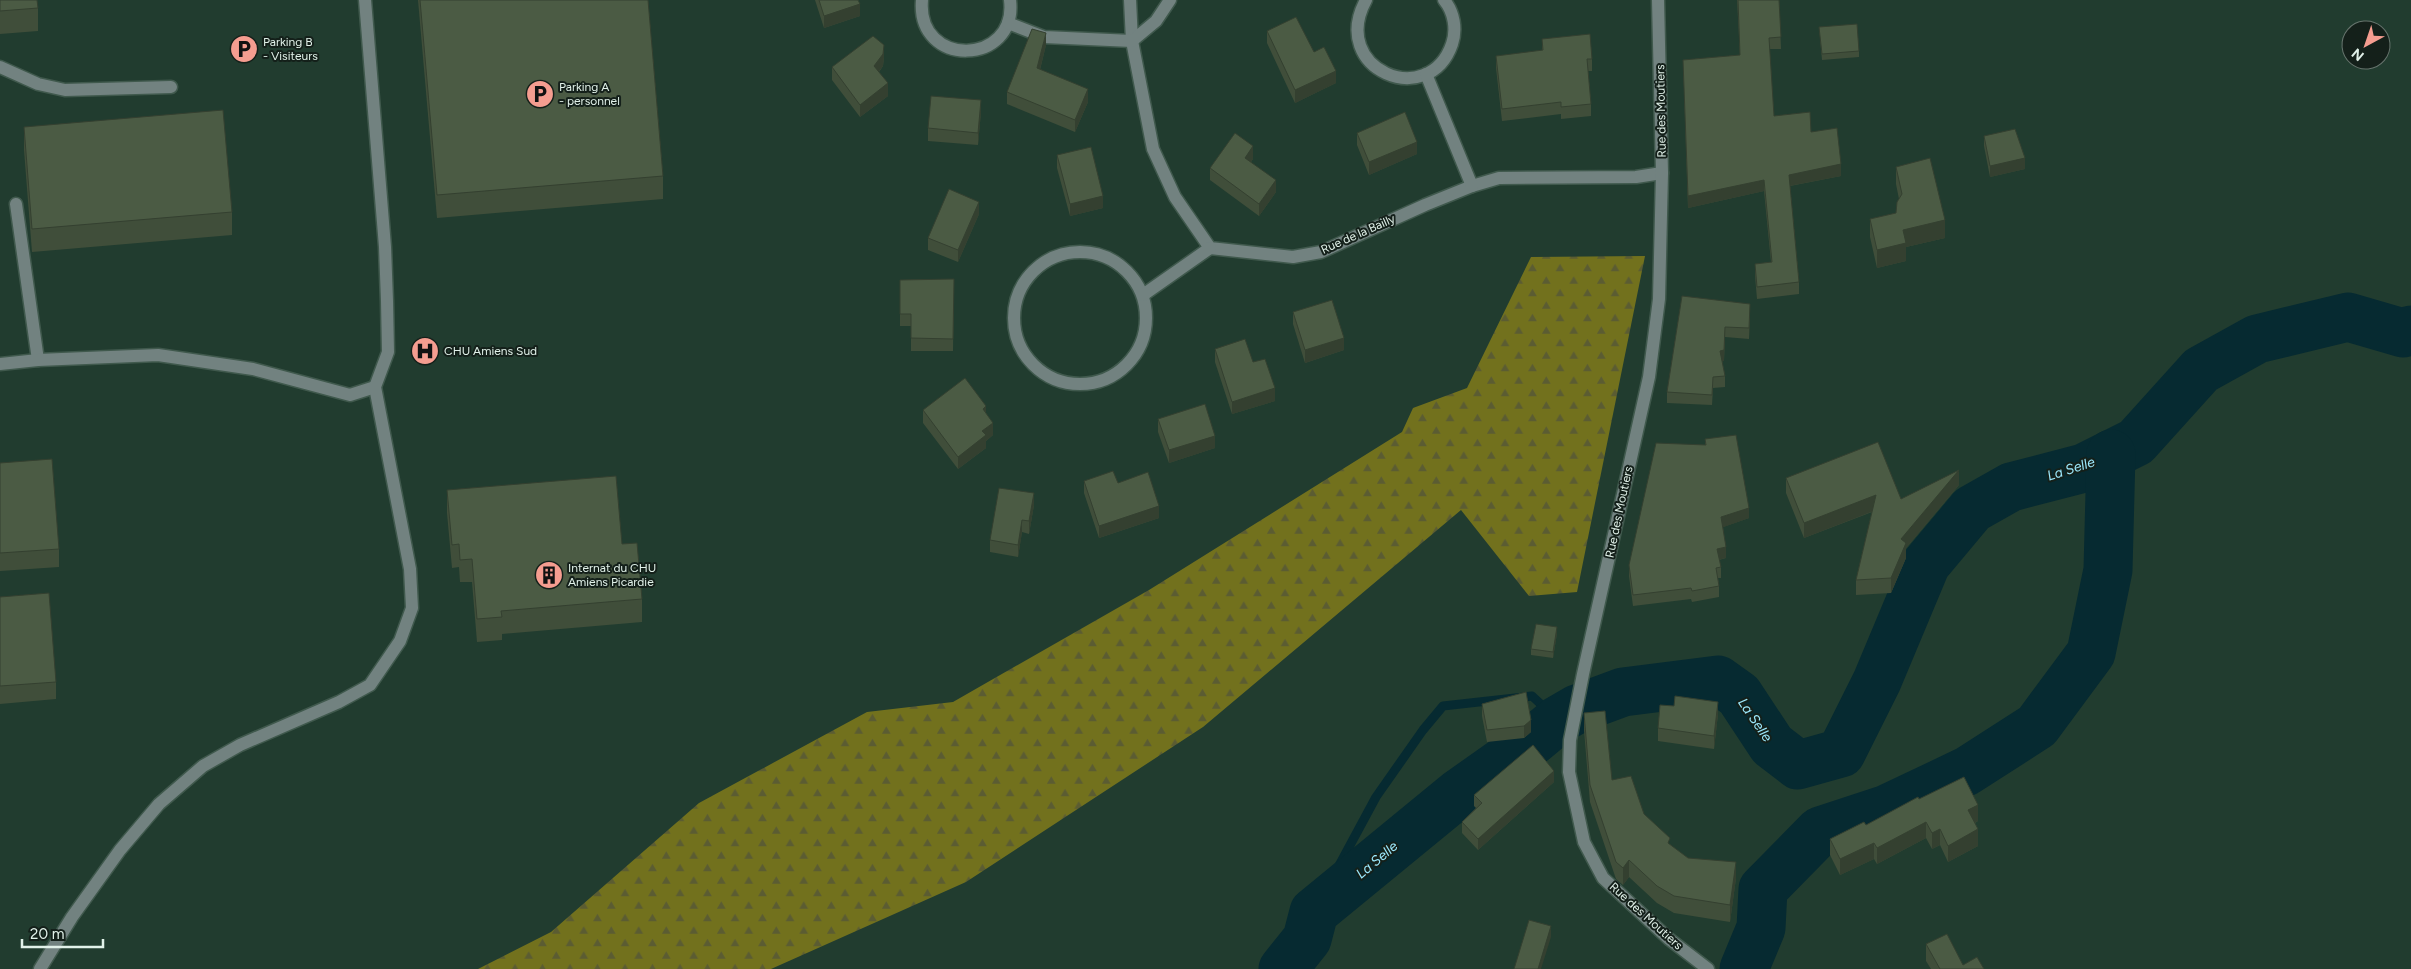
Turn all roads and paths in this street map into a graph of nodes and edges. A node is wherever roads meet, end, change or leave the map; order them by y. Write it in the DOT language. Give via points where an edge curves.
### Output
graph roads {
  1 [pos="366,0"];
  2 [pos="922,0"];
  3 [pos="1010,0"];
  4 [pos="1130,0"];
  5 [pos="1170,0"];
  6 [pos="1366,0"];
  7 [pos="1444,0"];
  8 [pos="1658,0"];
  9 [pos="1008,23"];
  10 [pos="1132,41"];
  11 [pos="0,66"];
  12 [pos="1426,74"];
  13 [pos="171,87"];
  14 [pos="1662,173"];
  15 [pos="1472,186"];
  16 [pos="16,204"];
  17 [pos="1210,248"];
  18 [pos="1143,295"];
  19 [pos="38,360"];
  20 [pos="0,364"];
  21 [pos="375,387"];
  22 [pos="40,969"];
  23 [pos="1708,969"];
  1 -- 21 [label="street" via="387,301 388,352"];
  2 -- 9 [label="street" via="925,25 933,38 960,51 989,46"];
  3 -- 9 [label="street"];
  4 -- 10 [label="street"];
  5 -- 10 [label="street" via="1156,21"];
  6 -- 12 [label="street" via="1359,13 1356,30 1359,46 1367,60 1394,78"];
  7 -- 12 [label="street" via="1454,21 1454,37 1440,65"];
  8 -- 14 [label="street, Rue des Moutiers"];
  9 -- 10 [label="street" via="1044,37"];
  10 -- 17 [label="street" via="1153,149 1175,197"];
  11 -- 13 [label="street" via="38,84 65,90"];
  12 -- 15 [label="street"];
  14 -- 15 [label="street, Rue de la Bailly" via="1636,177 1499,178"];
  14 -- 23 [label="street, Rue des Moutiers" via="1659,299 1649,377 1583,674 1570,740 1569,772 1584,842 1603,878 1669,939"];
  15 -- 17 [label="street, Rue de la Bailly" via="1321,252 1293,257"];
  16 -- 19 [label="street"];
  17 -- 18 [label="street"];
  18 -- 18 [label="street" via="1132,277 1117,263 1091,253 1058,255 1039,266 1025,281 1016,300 1014,321 1018,341 1030,361 1048,376 1070,383 1093,383 1114,375 1132,360 1143,340 1147,318"];
  19 -- 20 [label="street"];
  19 -- 21 [label="street" via="158,355 253,368 350,394"];
  21 -- 22 [label="street" via="410,569 412,608 400,641 370,685 339,702 240,744 203,766 159,804 120,850"];
}
